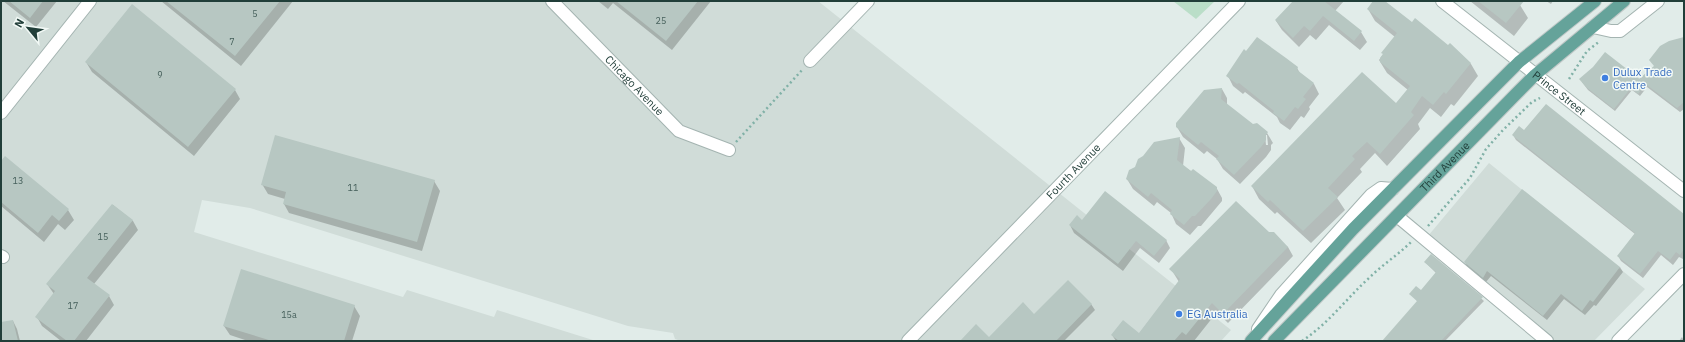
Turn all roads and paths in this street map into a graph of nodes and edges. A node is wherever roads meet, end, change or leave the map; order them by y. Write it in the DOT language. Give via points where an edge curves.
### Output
graph roads {
  1 [pos="90,1"];
  2 [pos="552,1"];
  3 [pos="868,1"];
  4 [pos="1239,1"];
  5 [pos="1442,1"];
  6 [pos="1595,1"];
  7 [pos="1624,1"];
  8 [pos="1658,1"];
  9 [pos="1593,27"];
  10 [pos="810,61"];
  11 [pos="1519,62"];
  12 [pos="1535,75"];
  13 [pos="1,113"];
  14 [pos="729,150"];
  15 [pos="1680,189"];
  16 [pos="1684,196"];
  17 [pos="1397,216"];
  18 [pos="1684,274"];
  19 [pos="908,341"];
  20 [pos="1251,341"];
  21 [pos="1274,341"];
  22 [pos="1548,341"];
  23 [pos="1618,341"];
  1 -- 13 [label="street"];
  2 -- 14 [label="street, Chicago Avenue" via="678,131"];
  3 -- 10 [label="street"];
  4 -- 19 [label="street, Fourth Avenue"];
  5 -- 11 [label="street, Prince Street"];
  6 -- 11 [label="main road, Third Avenue"];
  7 -- 9 [label="main road, Third Avenue"];
  8 -- 9 [label="street" via="1620,31"];
  9 -- 12 [label="main road, Third Avenue"];
  10 -- 14 [label="path"];
  11 -- 12 [label="street, Prince Street"];
  11 -- 20 [label="main road, Third Avenue" via="1317,268"];
  12 -- 15 [label="street, Prince Street"];
  12 -- 17 [label="main road, Third Avenue"];
  15 -- 16 [label="street, Prince Street"];
  17 -- 21 [label="main road, Third Avenue"];
  17 -- 22 [label="street"];
  18 -- 23 [label="street"];
}
